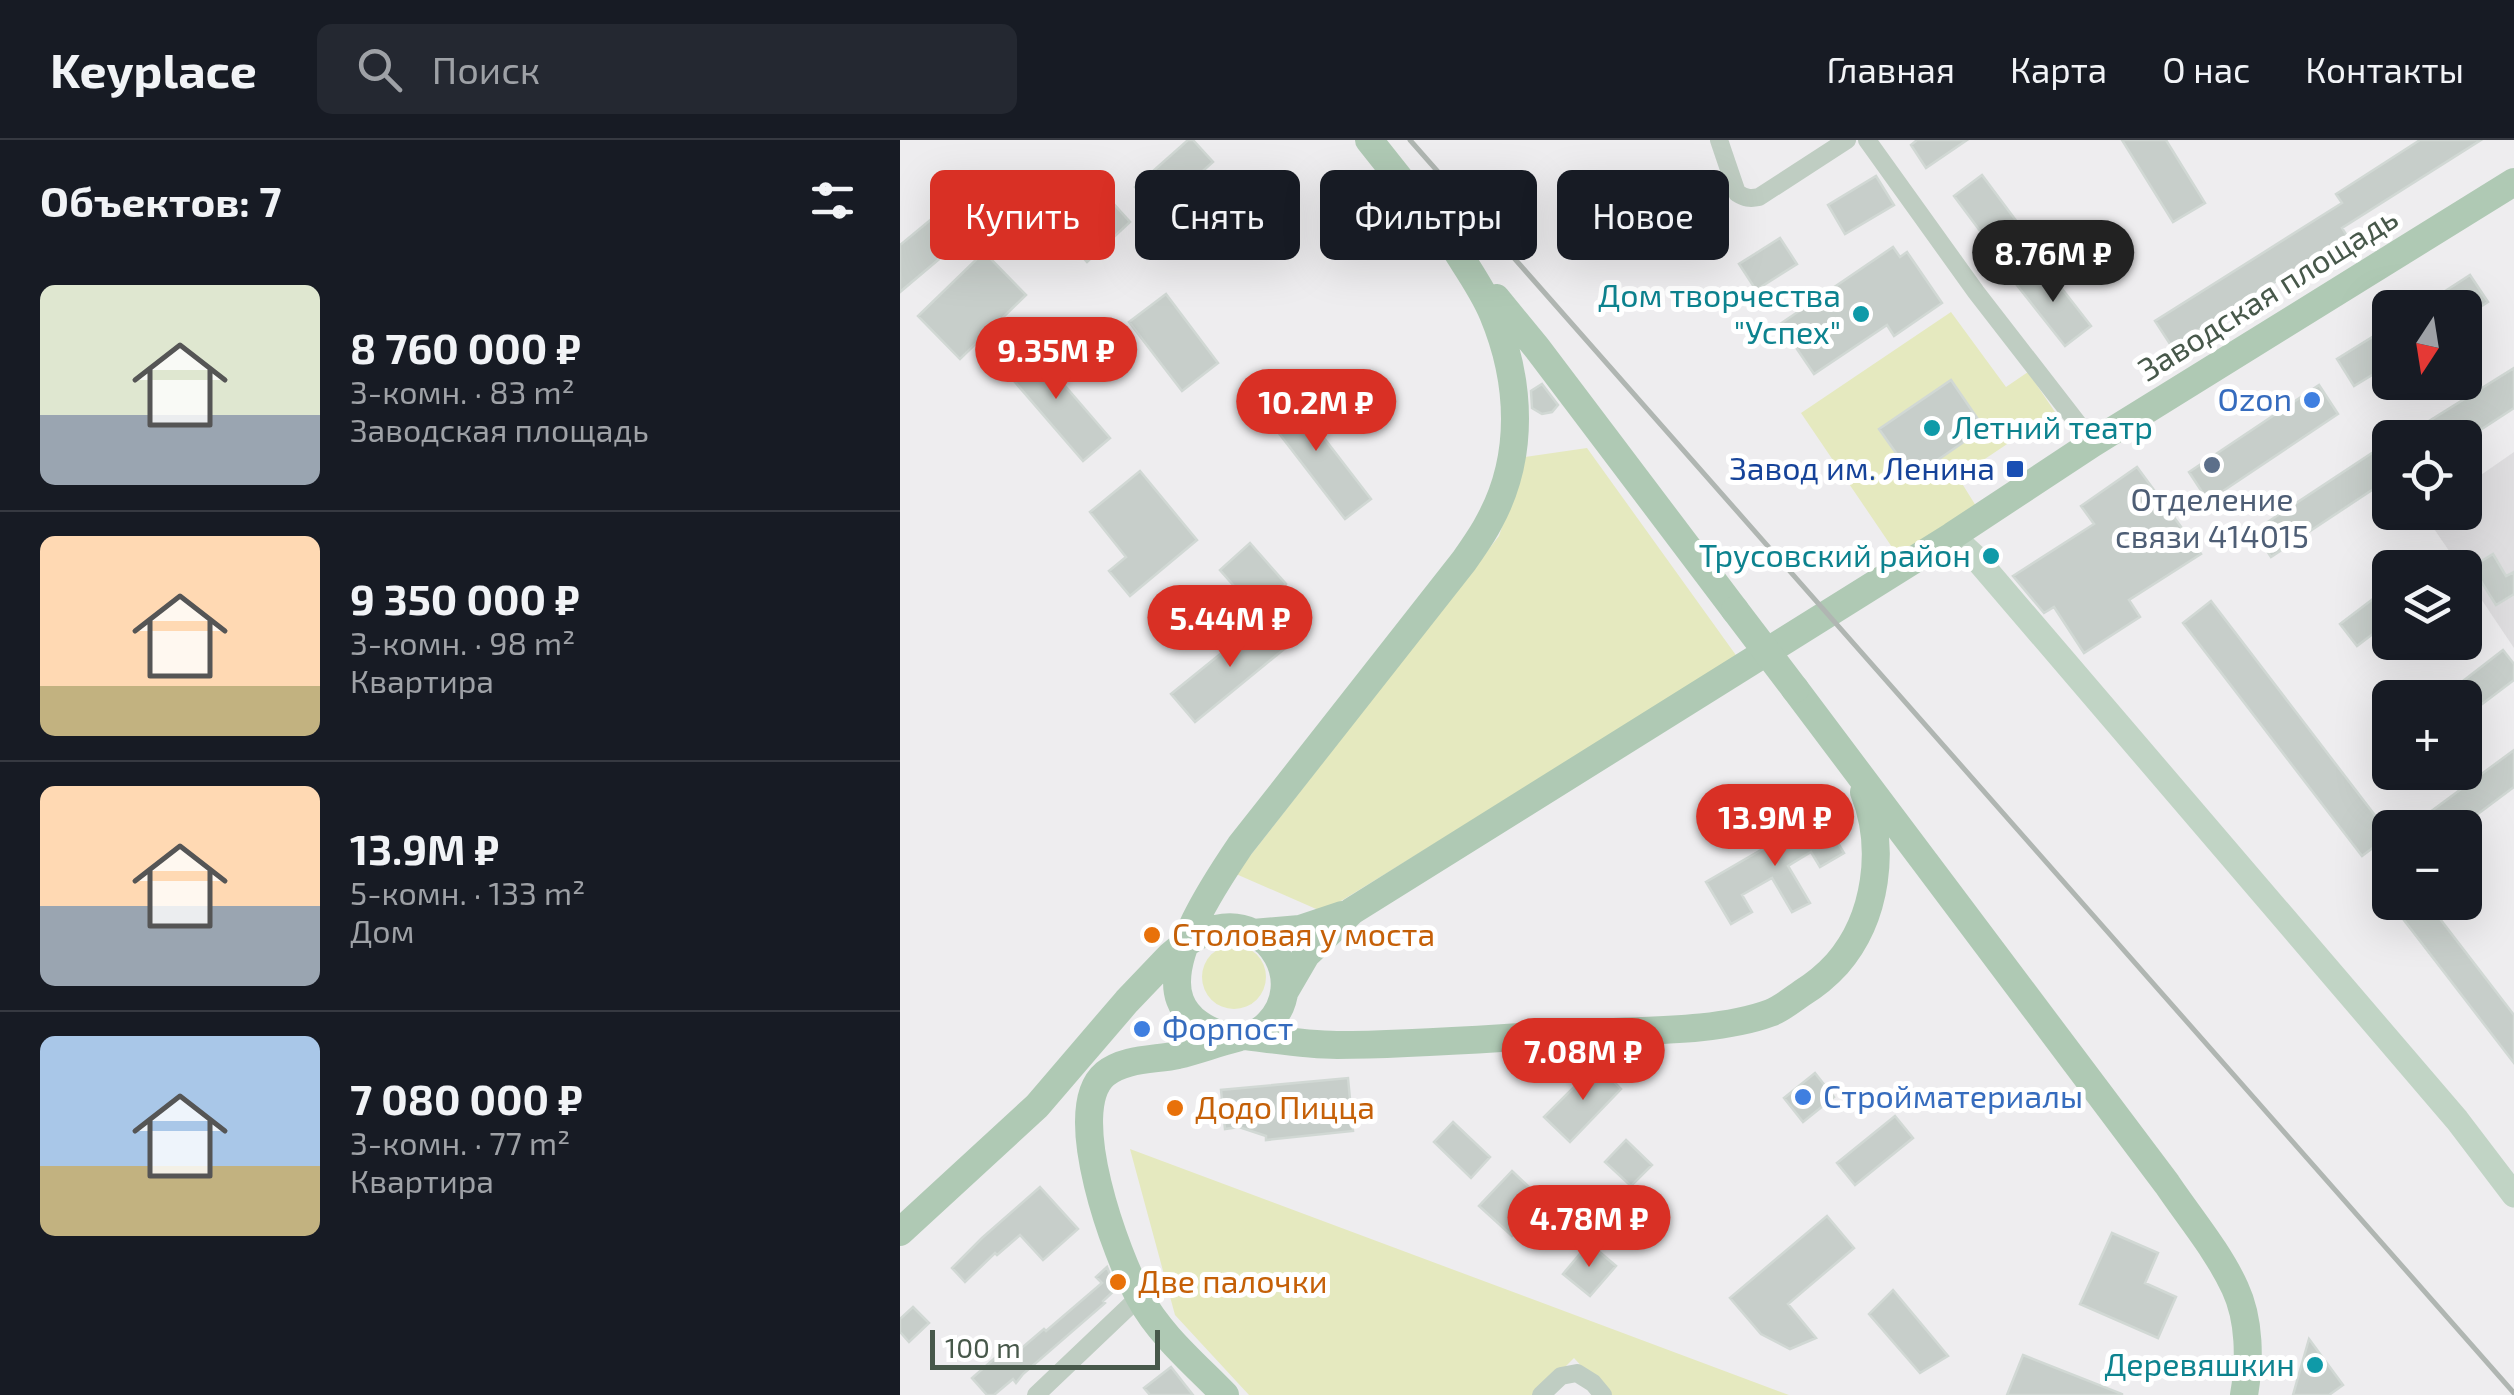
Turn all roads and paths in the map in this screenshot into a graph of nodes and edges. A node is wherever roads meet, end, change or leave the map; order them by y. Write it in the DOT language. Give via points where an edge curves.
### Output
graph roads {
  1 [pos="1369,140"];
  2 [pos="1719,140"];
  3 [pos="1848,140"];
  4 [pos="1867,140"];
  5 [pos="1393,170"];
  6 [pos="2514,182"];
  7 [pos="1462,260"];
  8 [pos="1465,260"];
  9 [pos="2093,443"];
  10 [pos="1952,536"];
  11 [pos="1848,759"];
  12 [pos="1352,911"];
  13 [pos="1253,932"];
  14 [pos="1186,943"];
  15 [pos="1285,991"];
  16 [pos="1242,1037"];
  17 [pos="1116,1068"];
  18 [pos="1037,1106"];
  19 [pos="2514,1194"];
  20 [pos="900,1232"];
  21 [pos="1140,1297"];
  22 [pos="1036,1395"];
  23 [pos="1225,1395"];
  24 [pos="1542,1395"];
  25 [pos="1603,1395"];
  26 [pos="2244,1395"];
  1 -- 5 [label="main road"];
  2 -- 3 [label="street" via="1737,193 1752,199"];
  4 -- 9 [label="street"];
  6 -- 9 [label="main road, Заводская площадь"];
  7 -- 14 [label="main road" via="1492,310 1514,386 1505,486 1464,562 1240,846"];
  8 -- 11 [label="main road, bridge"];
  9 -- 10 [label="main road, Заводская площадь"];
  10 -- 12 [label="main road, Заводская площадь"];
  10 -- 19 [label="street"];
  11 -- 16 [label="main road" via="1873,818 1871,897 1835,967 1771,1013 1688,1028 1337,1045"];
  11 -- 26 [label="main road" via="2220,1262 2244,1320"];
  12 -- 13 [label="main road" via="1312,926"];
  12 -- 15 [label="main road" via="1306,955"];
  13 -- 14 [label="main road" via="1218,928"];
  13 -- 15 [label="main road" via="1282,961"];
  14 -- 16 [label="main road" via="1180,1001 1200,1025"];
  14 -- 18 [label="main road"];
  15 -- 16 [label="main road" via="1273,1019"];
  16 -- 17 [label="main road"];
  17 -- 18 [label="street"];
  17 -- 21 [label="main road" via="1096,1084 1088,1123 1103,1202"];
  18 -- 20 [label="main road"];
  21 -- 22 [label="street"];
  21 -- 23 [label="main road" via="1155,1322"];
  24 -- 25 [label="street" via="1560,1376 1577,1373"];
}
